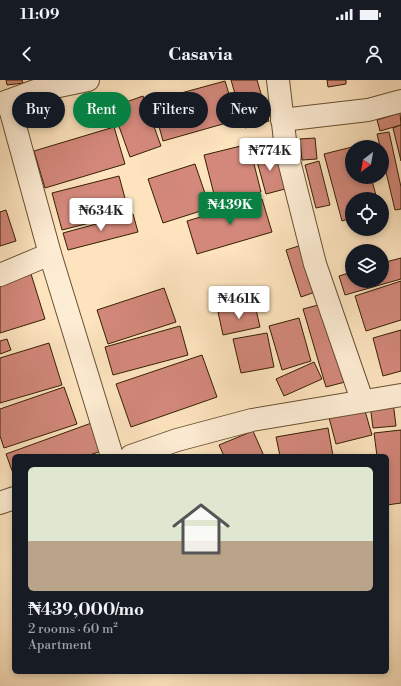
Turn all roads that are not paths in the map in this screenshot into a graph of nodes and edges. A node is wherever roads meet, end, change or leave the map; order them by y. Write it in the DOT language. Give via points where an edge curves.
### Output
graph roads {
  1 [pos="88,80"];
  2 [pos="278,80"];
  3 [pos="401,101"];
  4 [pos="4,102"];
  5 [pos="282,120"];
  6 [pos="50,254"];
  7 [pos="0,275"];
  8 [pos="401,395"];
  9 [pos="362,400"];
  10 [pos="111,454"];
  11 [pos="137,454"];
  12 [pos="12,499"];
  13 [pos="0,503"];
  1 -- 4 [label="street" via="35,91"];
  2 -- 5 [label="street"];
  3 -- 5 [label="street" via="368,110"];
  4 -- 6 [label="street"];
  5 -- 9 [label="street" via="286,149 314,264"];
  6 -- 7 [label="street"];
  6 -- 10 [label="street"];
  8 -- 9 [label="street"];
  9 -- 11 [label="street" via="252,420 177,440"];
  12 -- 13 [label="street"];
}
